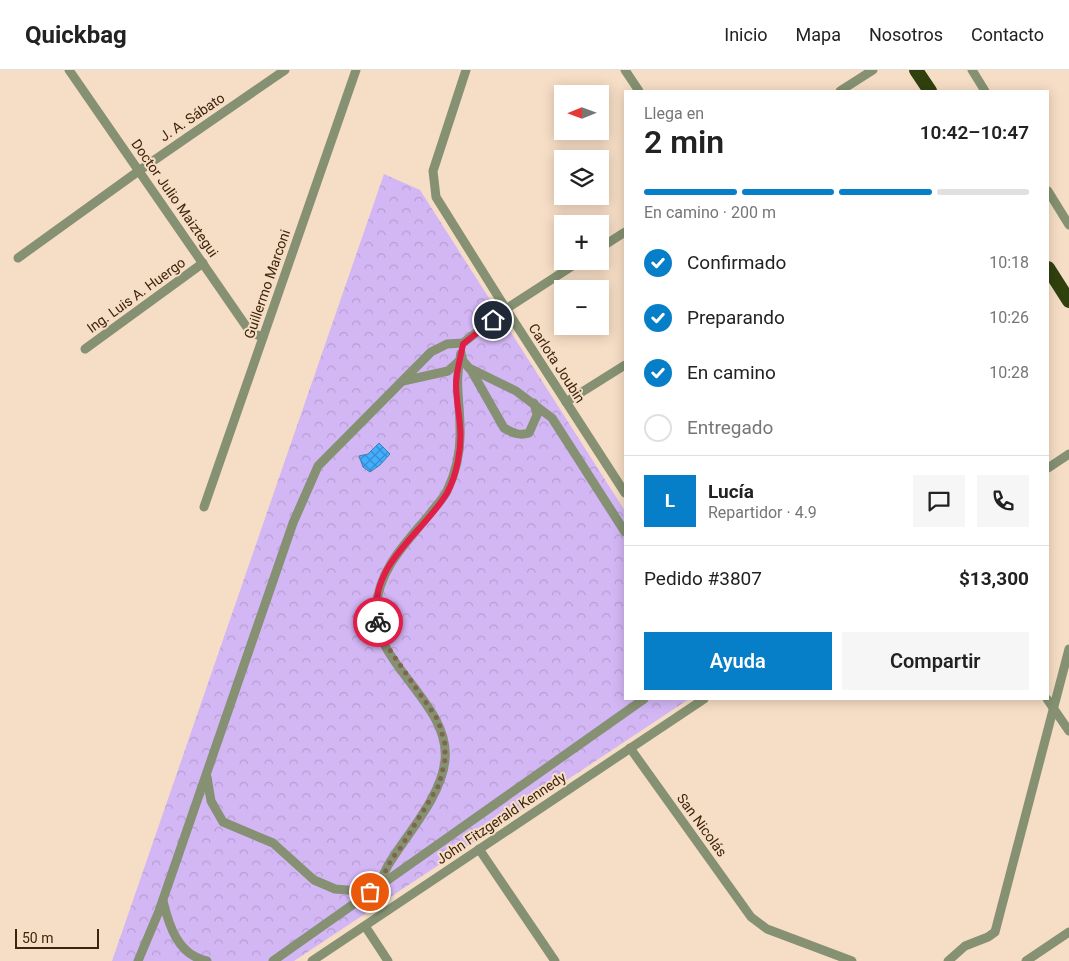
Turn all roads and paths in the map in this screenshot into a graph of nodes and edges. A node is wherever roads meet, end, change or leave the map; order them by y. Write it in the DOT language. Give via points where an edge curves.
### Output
graph roads {
  1 [pos="69,70"];
  2 [pos="285,70"];
  3 [pos="356,70"];
  4 [pos="466,70"];
  5 [pos="625,70"];
  6 [pos="872,70"];
  7 [pos="916,70"];
  8 [pos="972,70"];
  9 [pos="638,90"];
  10 [pos="842,90"];
  11 [pos="929,90"];
  12 [pos="984,90"];
  13 [pos="140,170"];
  14 [pos="1049,192"];
  15 [pos="1069,225"];
  16 [pos="624,233"];
  17 [pos="609,242"];
  18 [pos="18,258"];
  19 [pos="203,263"];
  20 [pos="566,270"];
  21 [pos="1049,270"];
  22 [pos="1069,301"];
  23 [pos="506,309"];
  24 [pos="263,337"];
  25 [pos="85,349"];
  26 [pos="461,352"];
  27 [pos="624,365"];
  28 [pos="469,368"];
  29 [pos="400,382"];
  30 [pos="566,402"];
  31 [pos="534,403"];
  32 [pos="1069,454"];
  33 [pos="1049,467"];
  34 [pos="624,489"];
  35 [pos="204,507"];
  36 [pos="624,530"];
  37 [pos="1069,649"];
  38 [pos="643,700"];
  39 [pos="702,700"];
  40 [pos="1048,700"];
  41 [pos="1052,707"];
  42 [pos="1069,731"];
  43 [pos="630,748"];
  44 [pos="207,774"];
  45 [pos="479,849"];
  46 [pos="378,886"];
  47 [pos="370,892"];
  48 [pos="162,901"];
  49 [pos="365,926"];
  50 [pos="1069,932"];
  51 [pos="138,961"];
  52 [pos="206,961"];
  53 [pos="272,961"];
  54 [pos="312,961"];
  55 [pos="388,961"];
  56 [pos="556,961"];
  57 [pos="852,961"];
  58 [pos="948,961"];
  59 [pos="1026,961"];
  1 -- 13 [label="street, Doctor Julio Maiztegui"];
  2 -- 13 [label="street, J. A. Sábato"];
  3 -- 24 [label="street, Guillermo Marconi"];
  4 -- 23 [label="street, Carlota Joubin" via="433,171 436,197"];
  5 -- 9 [label="street"];
  6 -- 10 [label="street"];
  7 -- 11 [label="highway"];
  8 -- 12 [label="street"];
  13 -- 18 [label="street, J. A. Sábato"];
  13 -- 19 [label="street, Doctor Julio Maiztegui"];
  14 -- 15 [label="street"];
  16 -- 17 [label="street"];
  19 -- 24 [label="street, Doctor Julio Maiztegui" via="252,333"];
  19 -- 25 [label="street, Ing. Luis A. Huergo"];
  20 -- 23 [label="street"];
  21 -- 22 [label="highway"];
  23 -- 26 [label="street"];
  23 -- 30 [label="street, Carlota Joubin"];
  24 -- 35 [label="street, Guillermo Marconi"];
  26 -- 28 [label="street"];
  26 -- 29 [label="street" via="448,371"];
  26 -- 29 [label="street" via="447,344 431,352"];
  26 -- 46 [label="street" via="456,385 460,429 455,471 447,493 389,565 379,588 375,611 385,643 438,720 445,744 445,760 439,785"];
  27 -- 30 [label="street"];
  28 -- 31 [label="street"];
  28 -- 31 [label="street" via="504,428 522,435 529,433 537,415"];
  29 -- 44 [label="street" via="318,466 293,523"];
  30 -- 34 [label="street, Carlota Joubin"];
  31 -- 36 [label="street" via="552,418"];
  32 -- 33 [label="street"];
  37 -- 41 [label="street"];
  38 -- 46 [label="street"];
  39 -- 43 [label="street, John Fitzgerald Kennedy"];
  40 -- 41 [label="street"];
  41 -- 42 [label="street"];
  41 -- 58 [label="street" via="995,932 965,946"];
  43 -- 45 [label="street, John Fitzgerald Kennedy"];
  43 -- 57 [label="street, San Nicolás" via="751,917 767,929"];
  44 -- 47 [label="street" via="211,801 223,822 273,843 314,880 335,889"];
  44 -- 48 [label="street"];
  45 -- 49 [label="street, John Fitzgerald Kennedy"];
  45 -- 56 [label="street"];
  46 -- 47 [label="street"];
  47 -- 53 [label="street"];
  48 -- 51 [label="street"];
  48 -- 52 [label="street" via="168,924 183,949"];
  49 -- 54 [label="street, John Fitzgerald Kennedy"];
  49 -- 55 [label="street"];
  50 -- 59 [label="street"];
}
